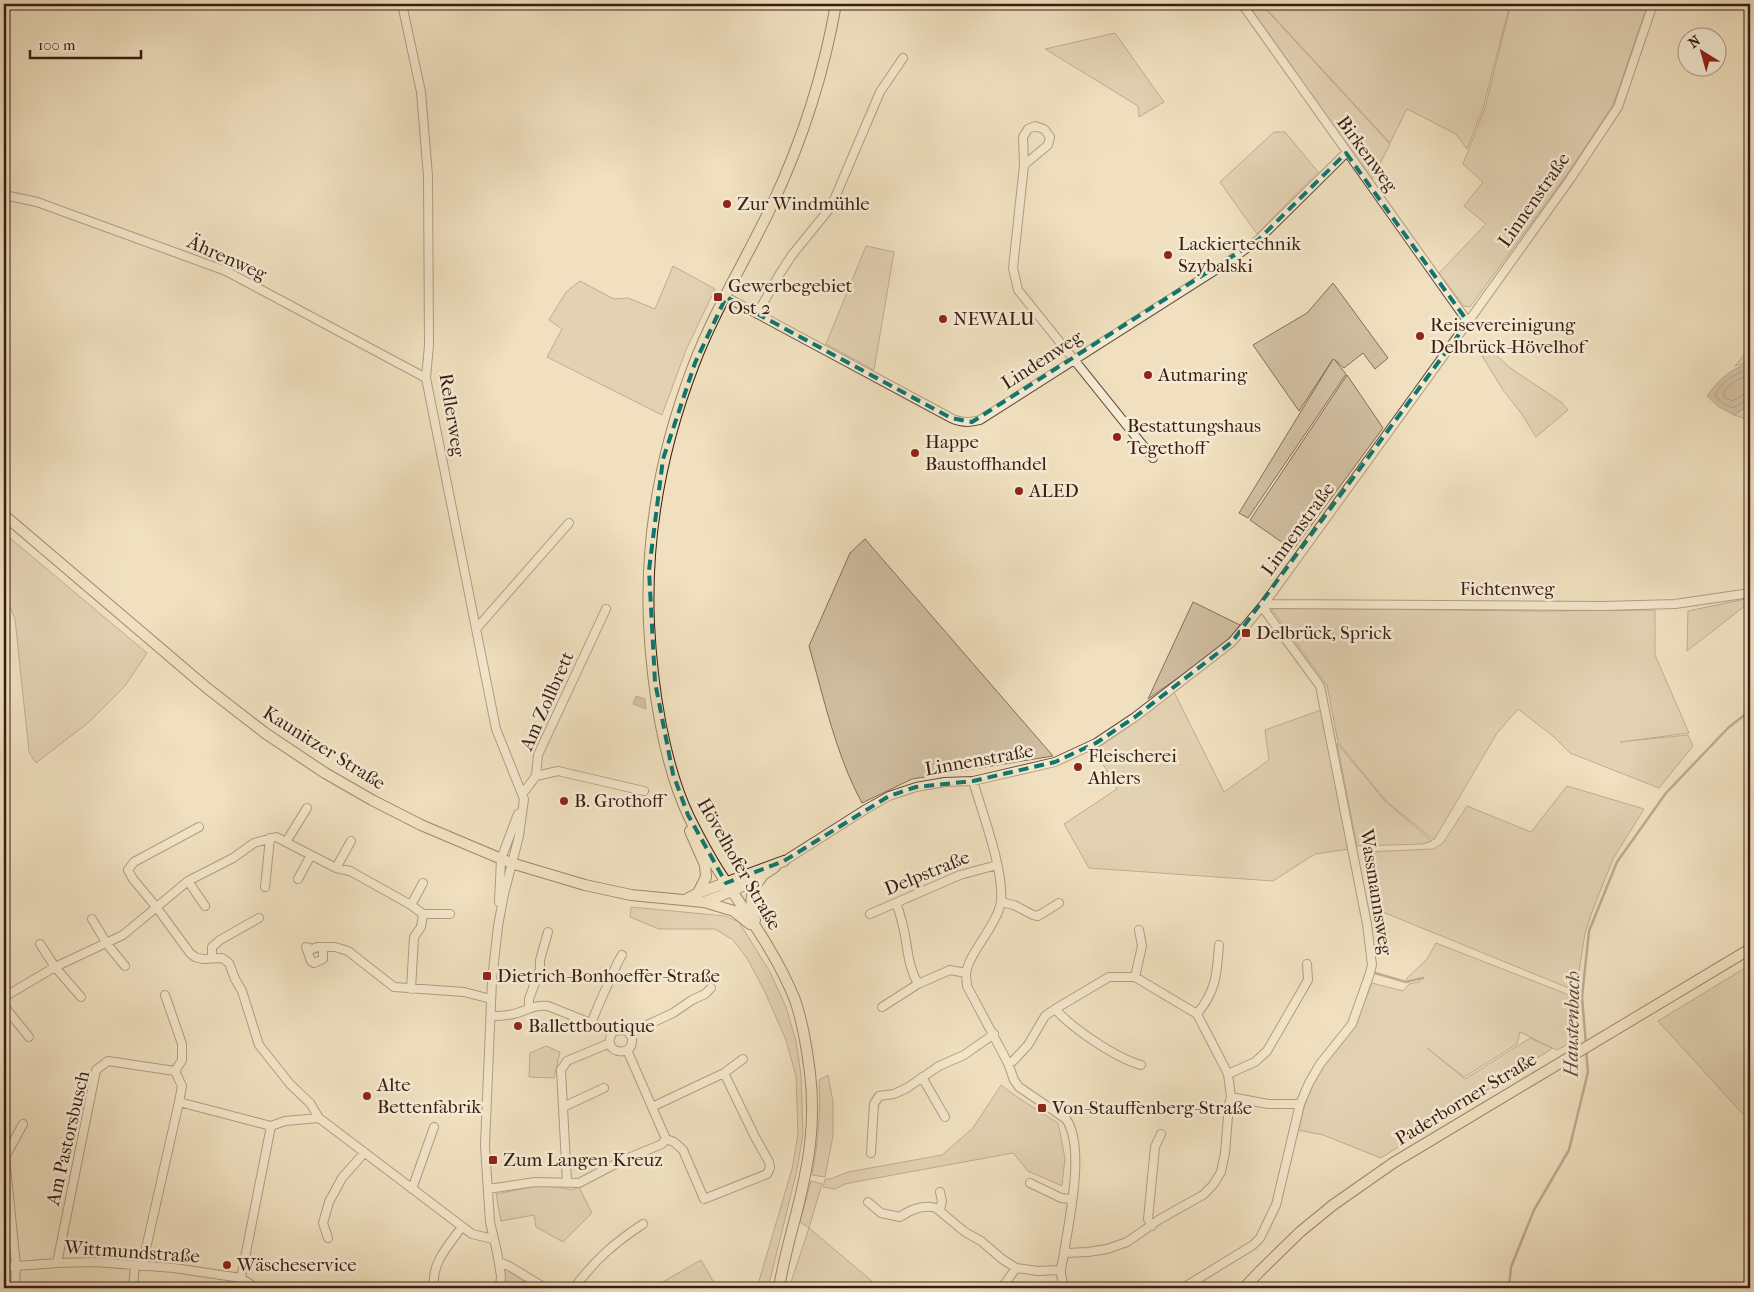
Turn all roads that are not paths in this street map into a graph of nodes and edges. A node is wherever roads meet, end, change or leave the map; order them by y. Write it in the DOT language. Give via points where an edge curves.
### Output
graph roads {
  1 [pos="402,4"];
  2 [pos="836,4"];
  3 [pos="1242,4"];
  4 [pos="1653,4"];
  5 [pos="903,58"];
  6 [pos="1346,153"];
  7 [pos="1024,164"];
  8 [pos="4,195"];
  9 [pos="726,297"];
  10 [pos="757,314"];
  11 [pos="1468,322"];
  12 [pos="1073,359"];
  13 [pos="426,378"];
  14 [pos="1153,458"];
  15 [pos="4,515"];
  16 [pos="569,523"];
  17 [pos="1750,593"];
  18 [pos="1264,604"];
  19 [pos="606,609"];
  20 [pos="476,629"];
  21 [pos="536,776"];
  22 [pos="973,781"];
  23 [pos="644,791"];
  24 [pos="523,793"];
  25 [pos="306,808"];
  26 [pos="688,815"];
  27 [pos="199,827"];
  28 [pos="270,838"];
  29 [pos="351,840"];
  30 [pos="286,842"];
  31 [pos="311,855"];
  32 [pos="784,860"];
  33 [pos="506,861"];
  34 [pos="997,865"];
  35 [pos="336,868"];
  36 [pos="764,875"];
  37 [pos="298,879"];
  38 [pos="188,882"];
  39 [pos="423,883"];
  40 [pos="726,883"];
  41 [pos="265,887"];
  42 [pos="733,892"];
  43 [pos="698,893"];
  44 [pos="684,901"];
  45 [pos="704,902"];
  46 [pos="1001,902"];
  47 [pos="896,903"];
  48 [pos="1059,904"];
  49 [pos="411,905"];
  50 [pos="205,906"];
  51 [pos="157,908"];
  52 [pos="423,914"];
  53 [pos="450,914"];
  54 [pos="870,914"];
  55 [pos="259,918"];
  56 [pos="92,920"];
  57 [pos="1139,930"];
  58 [pos="758,931"];
  59 [pos="548,932"];
  60 [pos="40,944"];
  61 [pos="107,944"];
  62 [pos="1219,945"];
  63 [pos="320,947"];
  64 [pos="1750,950"];
  65 [pos="622,955"];
  66 [pos="212,958"];
  67 [pos="1307,964"];
  68 [pos="125,966"];
  69 [pos="55,967"];
  70 [pos="966,973"];
  71 [pos="1135,977"];
  72 [pos="918,984"];
  73 [pos="711,988"];
  74 [pos="411,989"];
  75 [pos="166,994"];
  76 [pos="4,996"];
  77 [pos="81,998"];
  78 [pos="491,998"];
  79 [pos="4,1006"];
  80 [pos="882,1007"];
  81 [pos="529,1008"];
  82 [pos="1055,1009"];
  83 [pos="1196,1014"];
  84 [pos="492,1016"];
  85 [pos="591,1024"];
  86 [pos="614,1032"];
  87 [pos="994,1034"];
  88 [pos="630,1035"];
  89 [pos="29,1037"];
  90 [pos="610,1043"];
  91 [pos="627,1050"];
  92 [pos="743,1059"];
  93 [pos="1008,1063"];
  94 [pos="1141,1065"];
  95 [pos="175,1071"];
  96 [pos="724,1073"];
  97 [pos="1228,1074"];
  98 [pos="922,1077"];
  99 [pos="604,1088"];
  100 [pos="1231,1097"];
  101 [pos="179,1102"];
  102 [pos="1300,1104"];
  103 [pos="563,1107"];
  104 [pos="652,1107"];
  105 [pos="945,1117"];
  106 [pos="319,1118"];
  107 [pos="23,1124"];
  108 [pos="271,1126"];
  109 [pos="434,1127"];
  110 [pos="1161,1134"];
  111 [pos="666,1140"];
  112 [pos="364,1153"];
  113 [pos="870,1153"];
  114 [pos="5,1173"];
  115 [pos="567,1182"];
  116 [pos="1030,1183"];
  117 [pos="6,1187"];
  118 [pos="488,1188"];
  119 [pos="412,1189"];
  120 [pos="940,1192"];
  121 [pos="1072,1199"];
  122 [pos="868,1202"];
  123 [pos="940,1210"];
  124 [pos="644,1224"];
  125 [pos="1152,1226"];
  126 [pos="462,1227"];
  127 [pos="328,1238"];
  128 [pos="493,1239"];
  129 [pos="1065,1253"];
  130 [pos="498,1262"];
  131 [pos="57,1263"];
  132 [pos="139,1265"];
  133 [pos="16,1266"];
  134 [pos="4,1267"];
  135 [pos="1016,1268"];
  136 [pos="1060,1270"];
  137 [pos="241,1278"];
  138 [pos="15,1288"];
  139 [pos="133,1288"];
  140 [pos="256,1288"];
  141 [pos="434,1288"];
  142 [pos="500,1288"];
  143 [pos="546,1288"];
  144 [pos="574,1288"];
  145 [pos="779,1288"];
  146 [pos="1002,1288"];
  147 [pos="1065,1288"];
  148 [pos="1184,1288"];
  149 [pos="1244,1288"];
  1 -- 13 [label="street, Rellerweg" via="421,92 428,176 429,345"];
  2 -- 9 [label="main road, Hövelhofer Straße" via="817,86 797,147 772,206"];
  3 -- 6 [label="street, Birkenweg"];
  4 -- 11 [label="street, Linnenstraße" via="1618,107"];
  5 -- 10 [label="street" via="880,92 831,207 778,275"];
  6 -- 11 [label="street, Birkenweg"];
  6 -- 12 [label="street, Lindenweg" via="1258,240"];
  7 -- 7 [label="street" via="1023,137 1028,129 1035,126 1044,129 1050,137 1048,145"];
  7 -- 12 [label="street" via="1014,279 1018,290"];
  8 -- 13 [label="street, Ährenweg" via="36,202 226,271"];
  9 -- 10 [label="street, Lindenweg"];
  9 -- 26 [label="main road, Hövelhofer Straße" via="695,363 663,460 649,570 649,624 655,682 673,774"];
  10 -- 12 [label="street, Lindenweg" via="958,421 980,420"];
  11 -- 18 [label="street, Linnenstraße"];
  12 -- 14 [label="street"];
  13 -- 20 [label="street, Rellerweg"];
  15 -- 33 [label="main road, Kaunitzer Straße" via="207,688 265,732 372,800"];
  16 -- 20 [label="street"];
  17 -- 18 [label="street, Fichtenweg" via="1676,604 1603,606"];
  18 -- 22 [label="street, Linnenstraße" via="1232,642 1096,743 1055,762"];
  18 -- 102 [label="street, Wassmannsweg" via="1266,612 1320,686 1368,924 1372,965 1352,1024 1320,1064"];
  19 -- 21 [label="street, Am Zollbrett" via="538,755"];
  20 -- 24 [label="street, Rellerweg" via="496,729"];
  21 -- 23 [label="street" via="558,770"];
  21 -- 24 [label="street, Am Zollbrett"];
  22 -- 32 [label="street, Linnenstraße" via="925,786 889,796"];
  22 -- 34 [label="street"];
  24 -- 33 [label="street" via="523,805 510,833"];
  25 -- 30 [label="street"];
  26 -- 40 [label="main road, Hövelhofer Straße"];
  26 -- 43 [label="main road" via="690,831 706,877"];
  27 -- 51 [label="street" via="134,862 128,870"];
  28 -- 30 [label="street" via="276,836"];
  28 -- 38 [label="street" via="254,843"];
  28 -- 41 [label="street"];
  29 -- 35 [label="street"];
  30 -- 31 [label="street"];
  31 -- 35 [label="street"];
  31 -- 37 [label="street"];
  32 -- 36 [label="main road"];
  32 -- 40 [label="main road"];
  33 -- 44 [label="main road, Kaunitzer Straße" via="585,885 631,895"];
  33 -- 78 [label="street"];
  34 -- 46 [label="street"];
  34 -- 47 [label="street, Delpstraße" via="960,875"];
  35 -- 49 [label="street" via="350,871"];
  36 -- 42 [label="main road"];
  36 -- 58 [label="main road" via="754,887 751,905"];
  38 -- 50 [label="street"];
  38 -- 51 [label="street"];
  39 -- 49 [label="street"];
  40 -- 42 [label="main road, Hövelhofer Straße"];
  40 -- 43 [label="main road"];
  42 -- 45 [label="main road"];
  42 -- 58 [label="main road, Hövelhofer Straße"];
  43 -- 44 [label="main road"];
  44 -- 45 [label="main road, Kaunitzer Straße"];
  45 -- 58 [label="main road" via="734,912"];
  46 -- 48 [label="street" via="1038,916"];
  46 -- 70 [label="street"];
  47 -- 54 [label="street, Delpstraße"];
  47 -- 72 [label="street" via="904,927 911,973"];
  49 -- 52 [label="street"];
  51 -- 61 [label="street"];
  51 -- 66 [label="street" via="190,953 195,957"];
  52 -- 53 [label="street"];
  52 -- 74 [label="street" via="421,927 414,937"];
  55 -- 66 [label="street" via="220,940 212,947"];
  56 -- 61 [label="street"];
  57 -- 71 [label="street" via="1142,946"];
  58 -- 145 [label="main road, Hövelhofer Straße" via="795,1002 806,1047 812,1106 805,1177"];
  59 -- 81 [label="street"];
  60 -- 69 [label="street"];
  61 -- 68 [label="street"];
  61 -- 69 [label="street"];
  62 -- 83 [label="street" via="1216,978 1206,1002"];
  63 -- 74 [label="street" via="348,951 394,987"];
  64 -- 149 [label="main road, Paderborner Straße" via="1393,1163 1300,1232"];
  65 -- 85 [label="street"];
  66 -- 106 [label="street" via="222,958 229,963 242,991 259,1045 310,1103"];
  67 -- 97 [label="street" via="1308,980 1267,1051 1255,1062"];
  69 -- 76 [label="street"];
  69 -- 77 [label="street"];
  70 -- 72 [label="street" via="950,970"];
  70 -- 87 [label="street" via="967,986"];
  71 -- 82 [label="street" via="1109,977"];
  71 -- 83 [label="street"];
  72 -- 80 [label="street"];
  73 -- 88 [label="street" via="673,1013"];
  74 -- 78 [label="street" via="464,992"];
  75 -- 95 [label="street" via="182,1044 182,1060"];
  78 -- 84 [label="street"];
  79 -- 89 [label="street"];
  81 -- 84 [label="street" via="519,1013"];
  81 -- 85 [label="street" via="548,1006"];
  82 -- 93 [label="street" via="1045,1016 1028,1045"];
  82 -- 94 [label="street" via="1066,1022 1126,1061"];
  83 -- 97 [label="street"];
  84 -- 118 [label="street" via="485,1146"];
  85 -- 86 [label="street"];
  86 -- 88 [label="street" via="626,1031"];
  86 -- 90 [label="street"];
  87 -- 93 [label="street"];
  87 -- 98 [label="street" via="964,1055"];
  88 -- 91 [label="street" via="632,1040"];
  90 -- 91 [label="street" via="619,1052"];
  90 -- 103 [label="street" via="564,1065 561,1074"];
  91 -- 104 [label="street"];
  92 -- 96 [label="street"];
  93 -- 121 [label="street" via="1019,1087 1059,1113 1071,1125 1076,1154"];
  95 -- 101 [label="street" via="182,1086"];
  95 -- 131 [label="street, Am Pastorsbusch" via="108,1061 96,1070"];
  96 -- 104 [label="street"];
  96 -- 111 [label="street" via="769,1162 767,1174 704,1199 683,1150"];
  97 -- 100 [label="street"];
  98 -- 105 [label="street"];
  98 -- 113 [label="street" via="908,1088 879,1096 874,1104"];
  99 -- 103 [label="street"];
  100 -- 102 [label="street" via="1268,1104"];
  100 -- 125 [label="street" via="1221,1172 1203,1194"];
  101 -- 108 [label="street"];
  101 -- 132 [label="street"];
  102 -- 148 [label="street, Wassmannsweg" via="1276,1205 1260,1238"];
  103 -- 115 [label="street"];
  104 -- 111 [label="street"];
  106 -- 108 [label="street" via="284,1121"];
  106 -- 112 [label="street"];
  107 -- 114 [label="street" via="5,1157"];
  108 -- 137 [label="street"];
  109 -- 119 [label="street"];
  110 -- 125 [label="street" via="1155,1146 1148,1219"];
  111 -- 115 [label="street" via="579,1183"];
  112 -- 119 [label="street"];
  112 -- 127 [label="street" via="342,1178 329,1202 323,1223"];
  114 -- 117 [label="street"];
  115 -- 118 [label="street"];
  116 -- 121 [label="street" via="1061,1198"];
  117 -- 133 [label="street"];
  118 -- 128 [label="street"];
  119 -- 126 [label="street"];
  120 -- 123 [label="street"];
  121 -- 129 [label="street"];
  122 -- 123 [label="street" via="882,1213 900,1217 910,1210 932,1206"];
  123 -- 135 [label="street" via="958,1227"];
  124 -- 144 [label="street" via="620,1239 592,1264"];
  125 -- 129 [label="street" via="1127,1242 1108,1249"];
  126 -- 128 [label="street" via="472,1234"];
  126 -- 141 [label="street" via="440,1257 433,1276"];
  128 -- 130 [label="street"];
  129 -- 136 [label="street"];
  130 -- 142 [label="street"];
  130 -- 143 [label="street"];
  131 -- 132 [label="street, Wittmundstraße"];
  131 -- 133 [label="street, Wittmundstraße"];
  132 -- 137 [label="street, Wittmundstraße"];
  132 -- 139 [label="street"];
  133 -- 134 [label="street, Wittmundstraße"];
  133 -- 138 [label="street"];
  135 -- 136 [label="street" via="1038,1272"];
  135 -- 146 [label="street"];
  136 -- 147 [label="street"];
  137 -- 140 [label="street, Wittmundstraße"];
}
